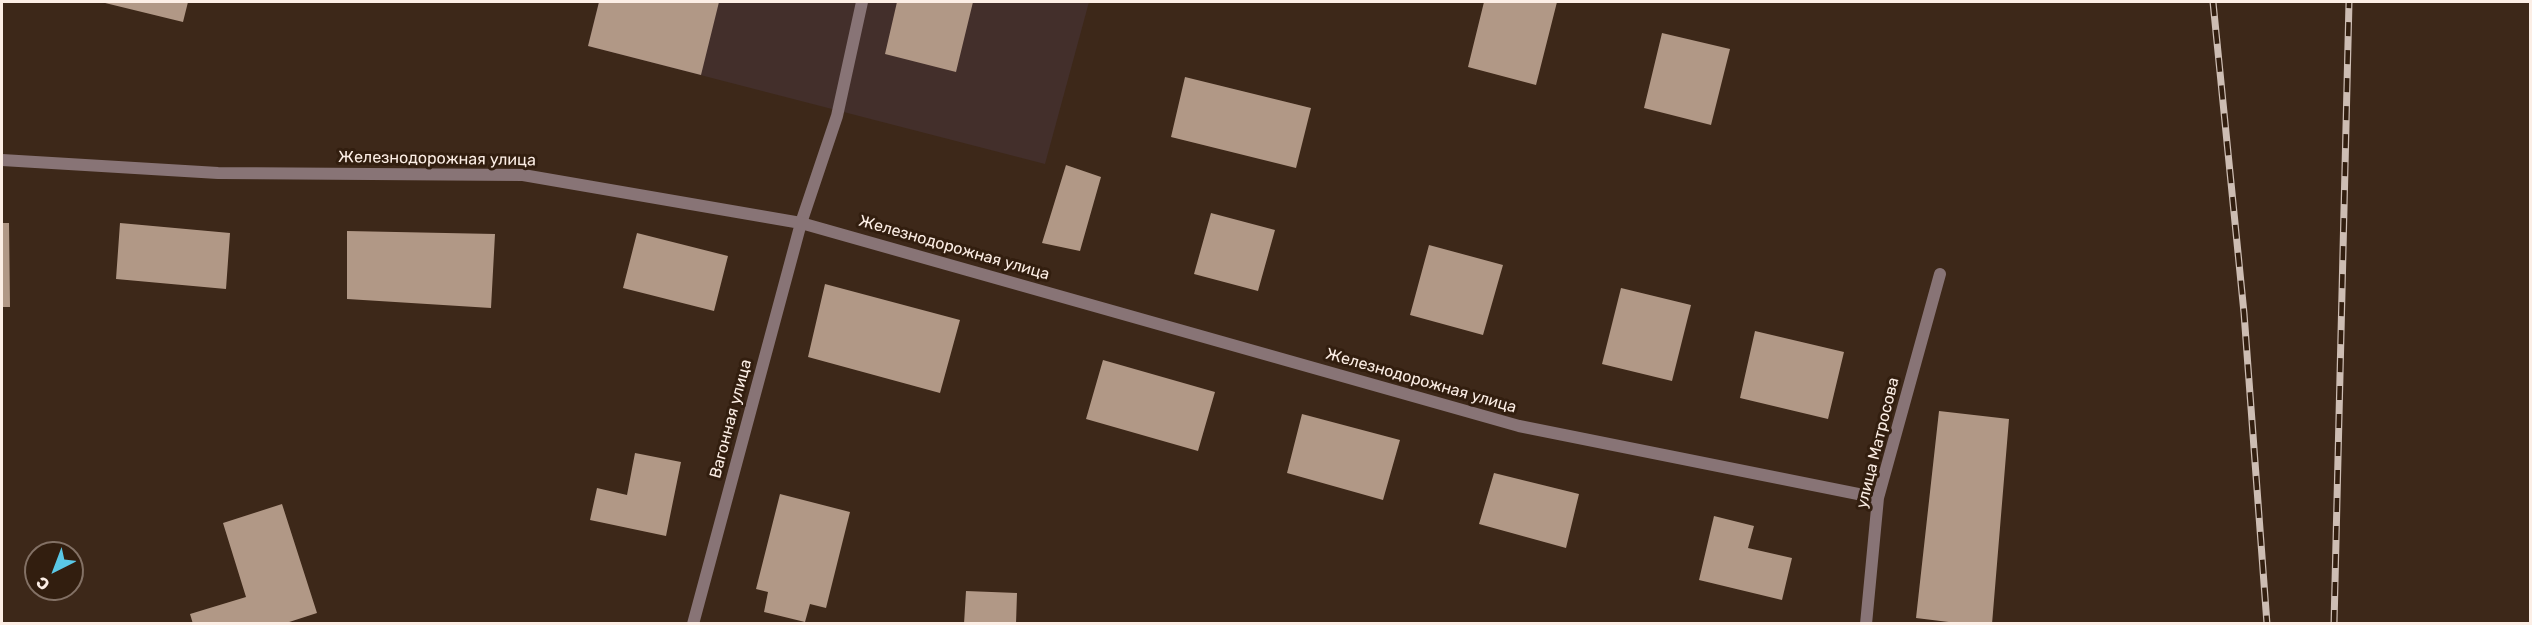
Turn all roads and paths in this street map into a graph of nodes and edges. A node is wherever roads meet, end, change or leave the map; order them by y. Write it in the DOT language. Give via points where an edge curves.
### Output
graph roads {
  1 [pos="862,2"];
  2 [pos="2,160"];
  3 [pos="801,223"];
  4 [pos="1941,274"];
  5 [pos="1878,498"];
  6 [pos="693,624"];
  7 [pos="1866,624"];
  1 -- 3 [label="street, Вагонная улица" via="837,116"];
  2 -- 3 [label="street, Железнодорожная улица" via="218,173 523,175"];
  3 -- 5 [label="street, Железнодорожная улица" via="1519,426"];
  3 -- 6 [label="street, Вагонная улица"];
  4 -- 5 [label="street, улица Матросова"];
  5 -- 7 [label="street, улица Матросова"];
}
